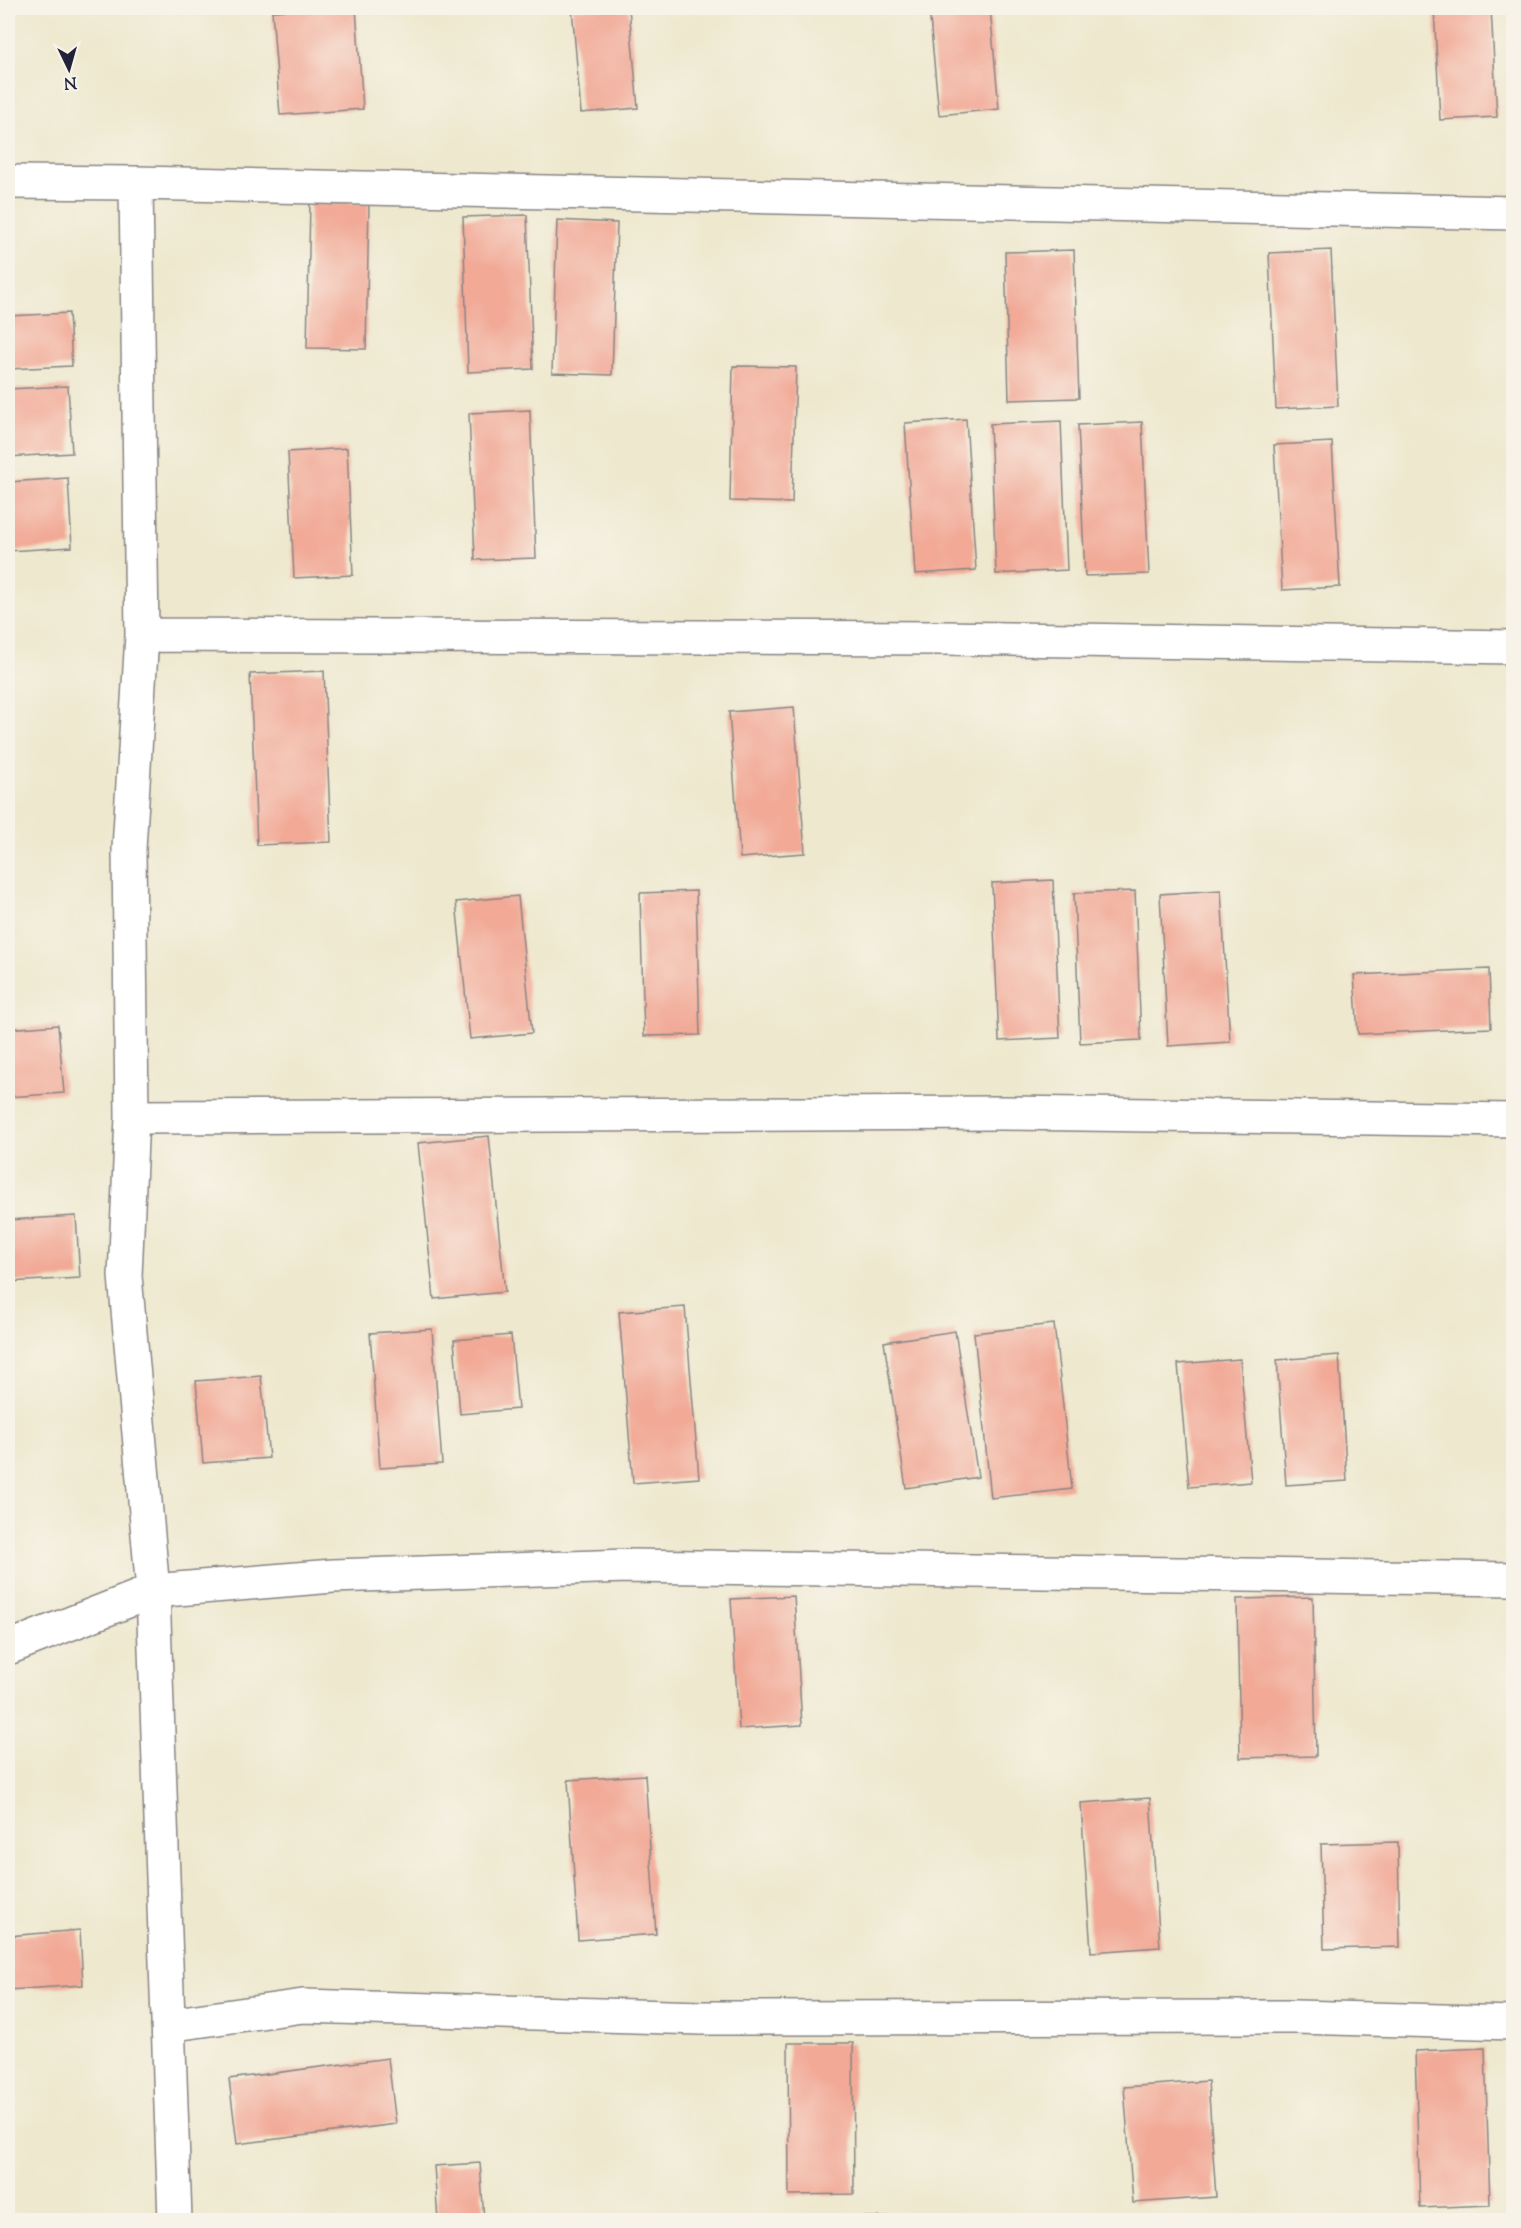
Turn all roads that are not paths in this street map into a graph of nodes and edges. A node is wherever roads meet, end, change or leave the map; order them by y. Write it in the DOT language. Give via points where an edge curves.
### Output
graph roads {
  1 [pos="8,182"];
  2 [pos="136,183"];
  3 [pos="1514,213"];
  4 [pos="142,635"];
  5 [pos="1514,647"];
  6 [pos="132,1117"];
  7 [pos="1514,1120"];
  8 [pos="1514,1580"];
  9 [pos="153,1591"];
  10 [pos="8,1648"];
  11 [pos="1514,2023"];
  12 [pos="168,2025"];
  13 [pos="175,2220"];
  1 -- 2 [label="street"];
  2 -- 3 [label="street"];
  2 -- 4 [label="street"];
  4 -- 5 [label="street" via="942,638"];
  4 -- 6 [label="street" via="129,849"];
  6 -- 7 [label="street" via="1000,1113"];
  6 -- 9 [label="street" via="125,1275"];
  8 -- 9 [label="street" via="627,1566 333,1576"];
  9 -- 10 [label="street"];
  9 -- 12 [label="street"];
  11 -- 12 [label="street" via="1296,2017 701,2018 303,2006"];
  12 -- 13 [label="street"];
}
